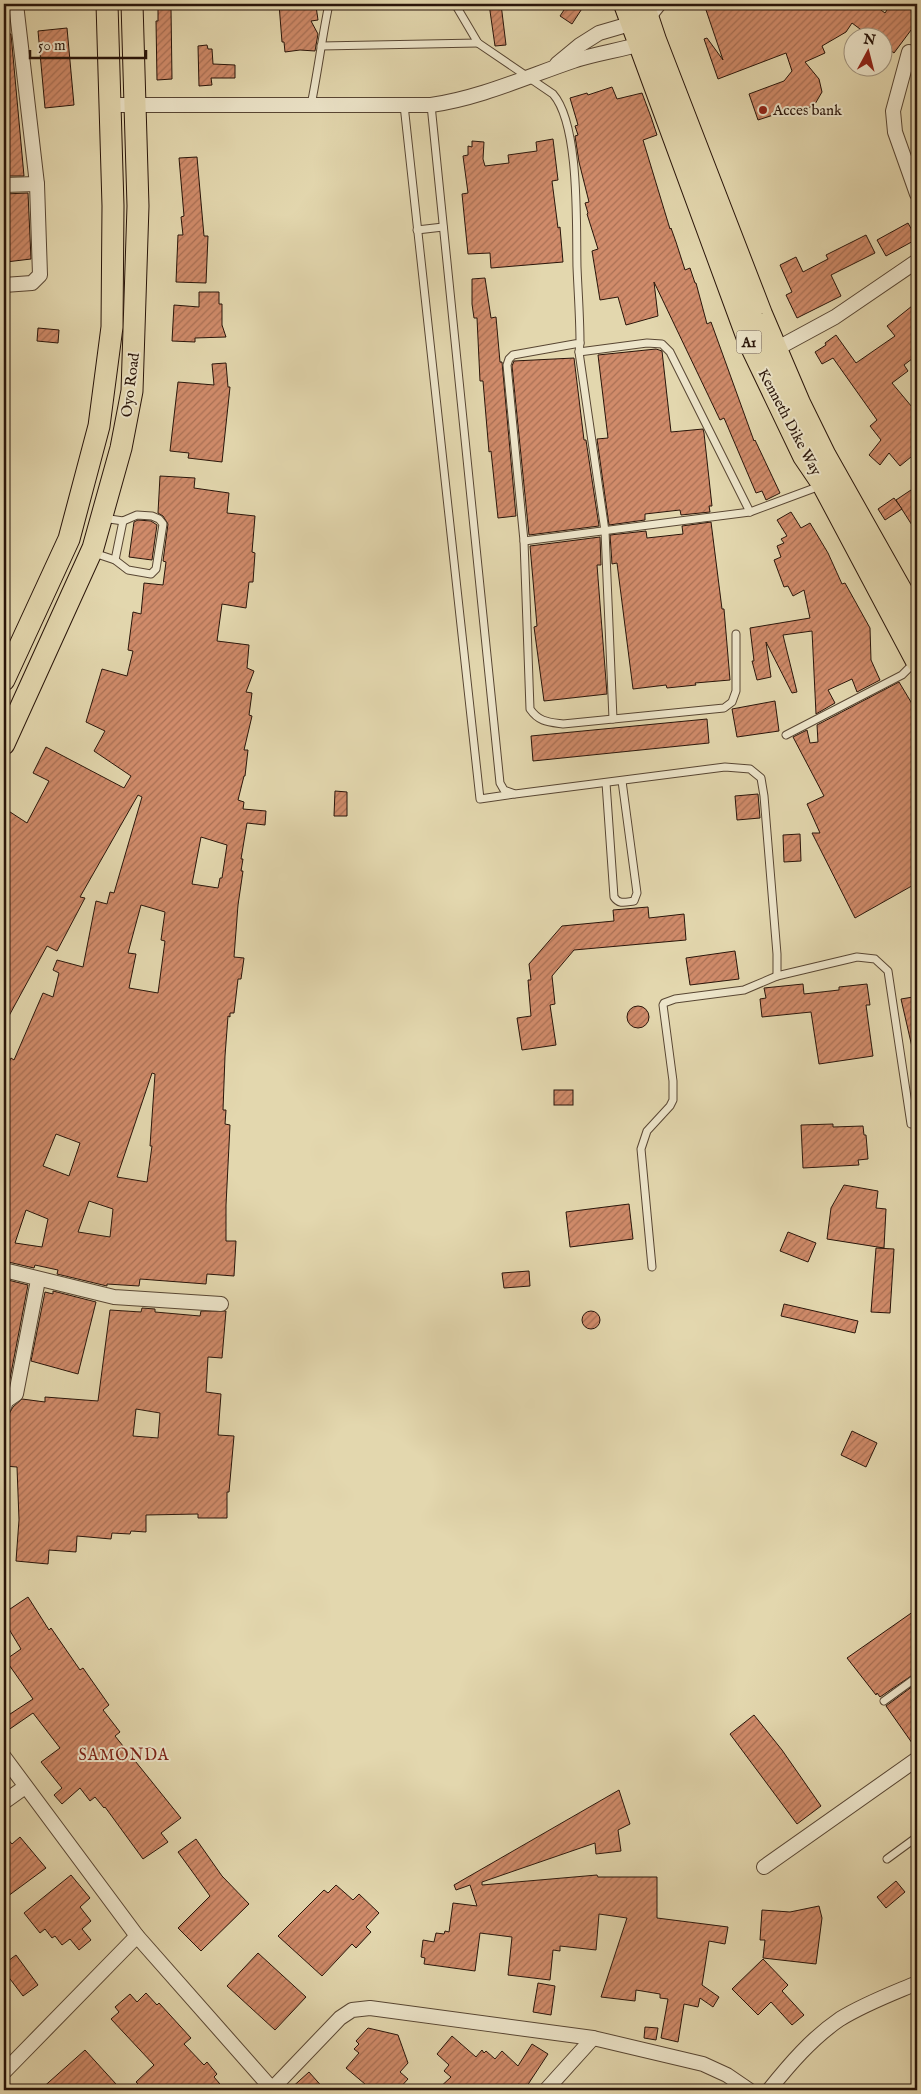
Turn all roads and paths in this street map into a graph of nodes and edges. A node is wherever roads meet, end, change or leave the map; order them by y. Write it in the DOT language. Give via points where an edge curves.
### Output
graph roads {
  1 [pos="16,4"];
  2 [pos="107,4"];
  3 [pos="132,4"];
  4 [pos="328,4"];
  5 [pos="455,4"];
  6 [pos="643,20"];
  7 [pos="4,21"];
  8 [pos="18,22"];
  9 [pos="478,43"];
  10 [pos="321,46"];
  11 [pos="909,52"];
  12 [pos="551,68"];
  13 [pos="528,78"];
  14 [pos="311,104"];
  15 [pos="110,105"];
  16 [pos="404,105"];
  17 [pos="430,105"];
  18 [pos="135,106"];
  19 [pos="37,184"];
  20 [pos="4,185"];
  21 [pos="917,194"];
  22 [pos="443,227"];
  23 [pos="417,230"];
  24 [pos="917,261"];
  25 [pos="4,285"];
  26 [pos="580,343"];
  27 [pos="776,349"];
  28 [pos="579,352"];
  29 [pos="823,484"];
  30 [pos="750,512"];
  31 [pos="101,518"];
  32 [pos="123,521"];
  33 [pos="605,531"];
  34 [pos="524,541"];
  35 [pos="91,552"];
  36 [pos="115,560"];
  37 [pos="911,594"];
  38 [pos="917,619"];
  39 [pos="736,634"];
  40 [pos="917,660"];
  41 [pos="4,680"];
  42 [pos="613,719"];
  43 [pos="786,735"];
  44 [pos="4,744"];
  45 [pos="622,781"];
  46 [pos="606,784"];
  47 [pos="515,794"];
  48 [pos="777,976"];
  49 [pos="911,1124"];
  50 [pos="652,1267"];
  51 [pos="4,1270"];
  52 [pos="38,1280"];
  53 [pos="221,1304"];
  54 [pos="4,1408"];
  55 [pos="917,1677"];
  56 [pos="884,1701"];
  57 [pos="4,1757"];
  58 [pos="917,1760"];
  59 [pos="25,1787"];
  60 [pos="4,1802"];
  61 [pos="917,1838"];
  62 [pos="887,1859"];
  63 [pos="764,1867"];
  64 [pos="137,1936"];
  65 [pos="917,1983"];
  66 [pos="593,2038"];
  67 [pos="4,2072"];
  68 [pos="272,2090"];
  69 [pos="546,2090"];
  70 [pos="749,2090"];
  71 [pos="769,2090"];
  1 -- 8 [label="street"];
  2 -- 15 [label="main road, Oyo Road"];
  3 -- 18 [label="main road, Oyo Road"];
  4 -- 10 [label="lane"];
  5 -- 9 [label="lane"];
  6 -- 12 [label="street" via="578,60"];
  6 -- 12 [label="street" via="599,33"];
  6 -- 27 [label="highway, Kenneth Dike Way / A1"];
  6 -- 29 [label="highway, Kenneth Dike Way / A1" via="749,341 804,456"];
  7 -- 8 [label="street"];
  8 -- 19 [label="street"];
  9 -- 10 [label="lane"];
  9 -- 13 [label="lane"];
  10 -- 14 [label="lane"];
  11 -- 21 [label="street" via="893,112 895,132"];
  12 -- 13 [label="street"];
  13 -- 17 [label="street" via="456,102"];
  13 -- 26 [label="lane" via="560,102 569,134 575,194"];
  14 -- 16 [label="street"];
  14 -- 18 [label="street"];
  15 -- 18 [label="street"];
  15 -- 41 [label="main road, Oyo Road" via="112,327 99,426 68,539"];
  16 -- 17 [label="street"];
  16 -- 23 [label="lane"];
  17 -- 22 [label="lane"];
  18 -- 31 [label="main road, Oyo Road" via="138,206 132,391 121,448"];
  19 -- 20 [label="street"];
  19 -- 25 [label="street" via="40,275 32,283"];
  22 -- 23 [label="lane"];
  22 -- 47 [label="lane" via="500,783 504,790"];
  23 -- 47 [label="lane" via="480,799"];
  24 -- 27 [label="street" via="836,317"];
  26 -- 28 [label="lane"];
  26 -- 34 [label="lane" via="513,355 506,366"];
  27 -- 37 [label="highway, Kenneth Dike Way / A1" via="825,456"];
  28 -- 30 [label="lane" via="662,344 670,352"];
  28 -- 33 [label="lane"];
  29 -- 30 [label="lane"];
  29 -- 40 [label="highway, Kenneth Dike Way / A1"];
  30 -- 33 [label="lane"];
  31 -- 32 [label="lane"];
  31 -- 35 [label="main road, Oyo Road"];
  32 -- 36 [label="lane"];
  32 -- 36 [label="lane" via="137,515 152,516 163,524 156,569 151,574 128,570"];
  33 -- 34 [label="lane"];
  33 -- 42 [label="lane"];
  34 -- 42 [label="lane" via="530,709 544,722 563,724"];
  35 -- 36 [label="lane"];
  35 -- 44 [label="main road, Oyo Road"];
  37 -- 38 [label="highway, Kenneth Dike Way / A1"];
  39 -- 42 [label="lane" via="736,692 732,702 724,708"];
  40 -- 43 [label="lane" via="902,675"];
  45 -- 46 [label="lane"];
  45 -- 46 [label="lane" via="637,893 634,901 622,903 614,897"];
  45 -- 48 [label="lane" via="725,767 750,769 761,778"];
  46 -- 47 [label="lane"];
  48 -- 49 [label="lane" via="857,957 874,959 888,971"];
  48 -- 50 [label="lane" via="744,990 664,1003 673,1100 647,1131 641,1149"];
  51 -- 52 [label="street"];
  52 -- 53 [label="street" via="114,1297"];
  52 -- 54 [label="street" via="16,1394 6,1401"];
  55 -- 56 [label="lane"];
  57 -- 59 [label="street"];
  58 -- 63 [label="street"];
  59 -- 60 [label="street"];
  59 -- 64 [label="street"];
  61 -- 62 [label="lane"];
  64 -- 67 [label="street"];
  64 -- 68 [label="street"];
  65 -- 71 [label="street" via="870,2002 839,2020 794,2059"];
  66 -- 68 [label="street" via="370,2008 352,2010 323,2034"];
  66 -- 69 [label="street"];
  66 -- 70 [label="street" via="704,2064"];
}
